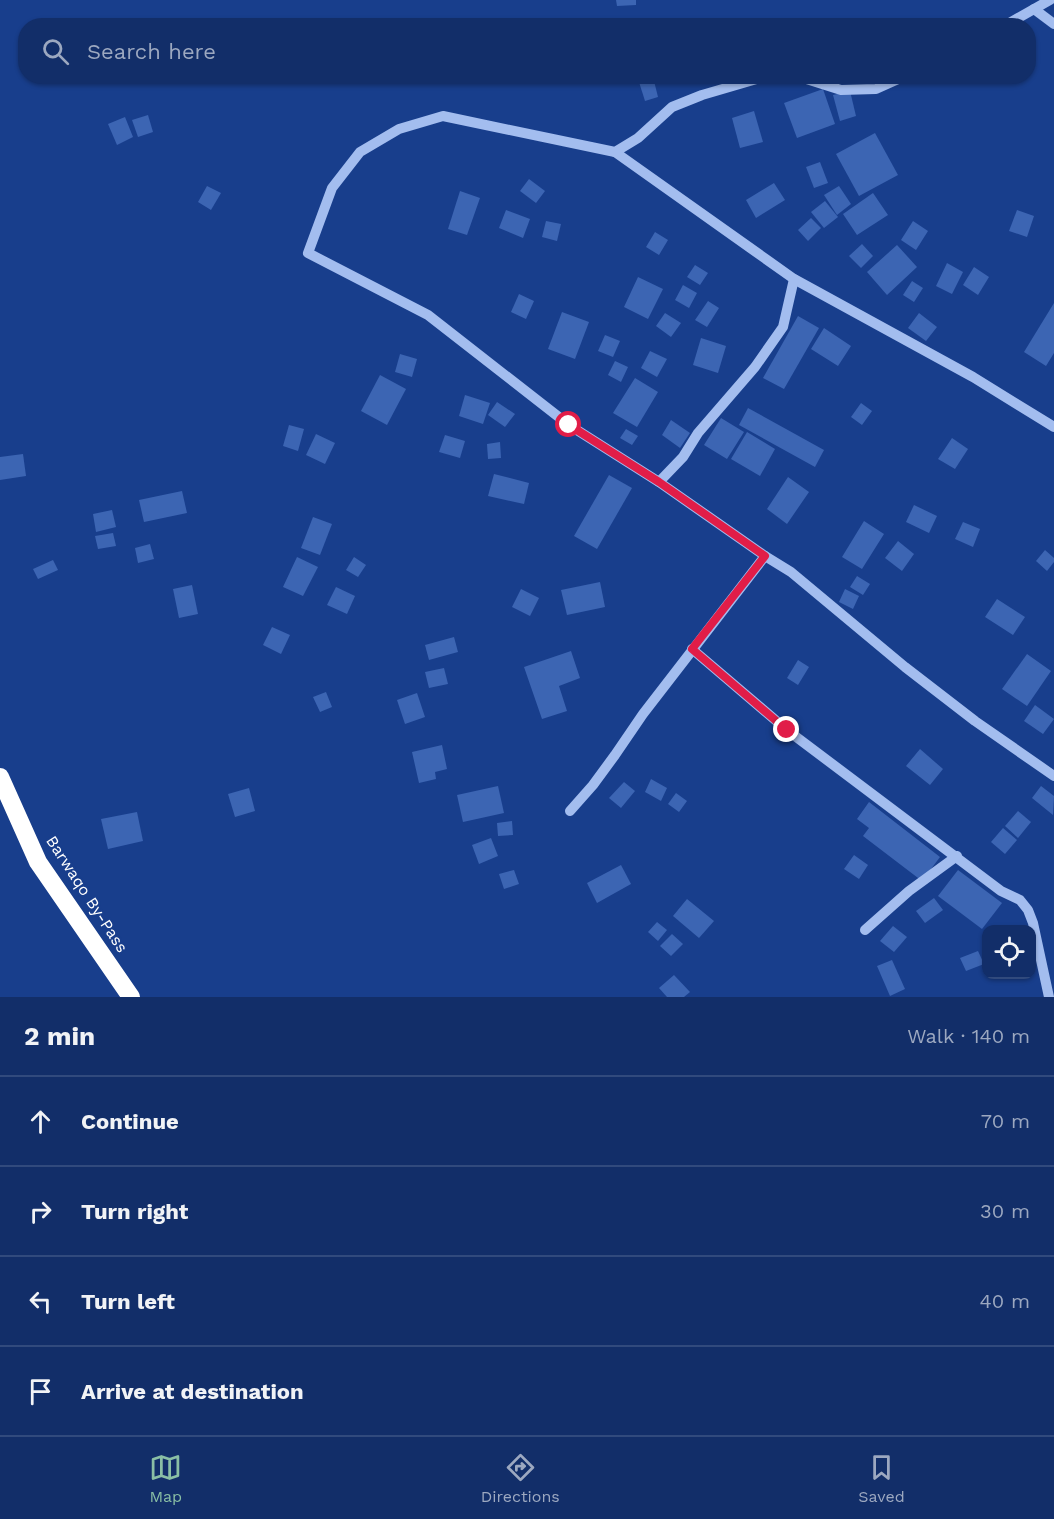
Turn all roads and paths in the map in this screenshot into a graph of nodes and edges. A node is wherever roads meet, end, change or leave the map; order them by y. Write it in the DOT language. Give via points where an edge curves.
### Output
graph roads {
  1 [pos="1050,0"];
  2 [pos="1034,9"];
  3 [pos="1018,18"];
  4 [pos="1054,24"];
  5 [pos="739,84"];
  6 [pos="822,84"];
  7 [pos="887,84"];
  8 [pos="615,152"];
  9 [pos="794,279"];
  10 [pos="1054,427"];
  11 [pos="659,482"];
  12 [pos="765,556"];
  13 [pos="692,649"];
  14 [pos="1054,776"];
  15 [pos="0,777"];
  16 [pos="570,811"];
  17 [pos="957,856"];
  18 [pos="865,930"];
  19 [pos="131,997"];
  20 [pos="1049,997"];
  1 -- 2 [label="street"];
  2 -- 3 [label="street"];
  2 -- 4 [label="street"];
  5 -- 8 [label="street" via="672,107 638,138"];
  6 -- 7 [label="street" via="841,90 876,89"];
  8 -- 9 [label="street"];
  8 -- 11 [label="street" via="443,116 399,129 360,152 332,188 308,253 428,315 569,425"];
  9 -- 10 [label="street" via="973,377"];
  9 -- 11 [label="street" via="783,327 755,367"];
  11 -- 12 [label="street"];
  12 -- 13 [label="street"];
  12 -- 14 [label="street" via="791,572 949,701"];
  13 -- 16 [label="street" via="599,778"];
  13 -- 17 [label="street" via="787,730"];
  15 -- 19 [label="highway, Barwaqo By-Pass" via="38,862"];
  17 -- 18 [label="street"];
  17 -- 20 [label="street" via="1001,891 1020,900 1028,910"];
}
